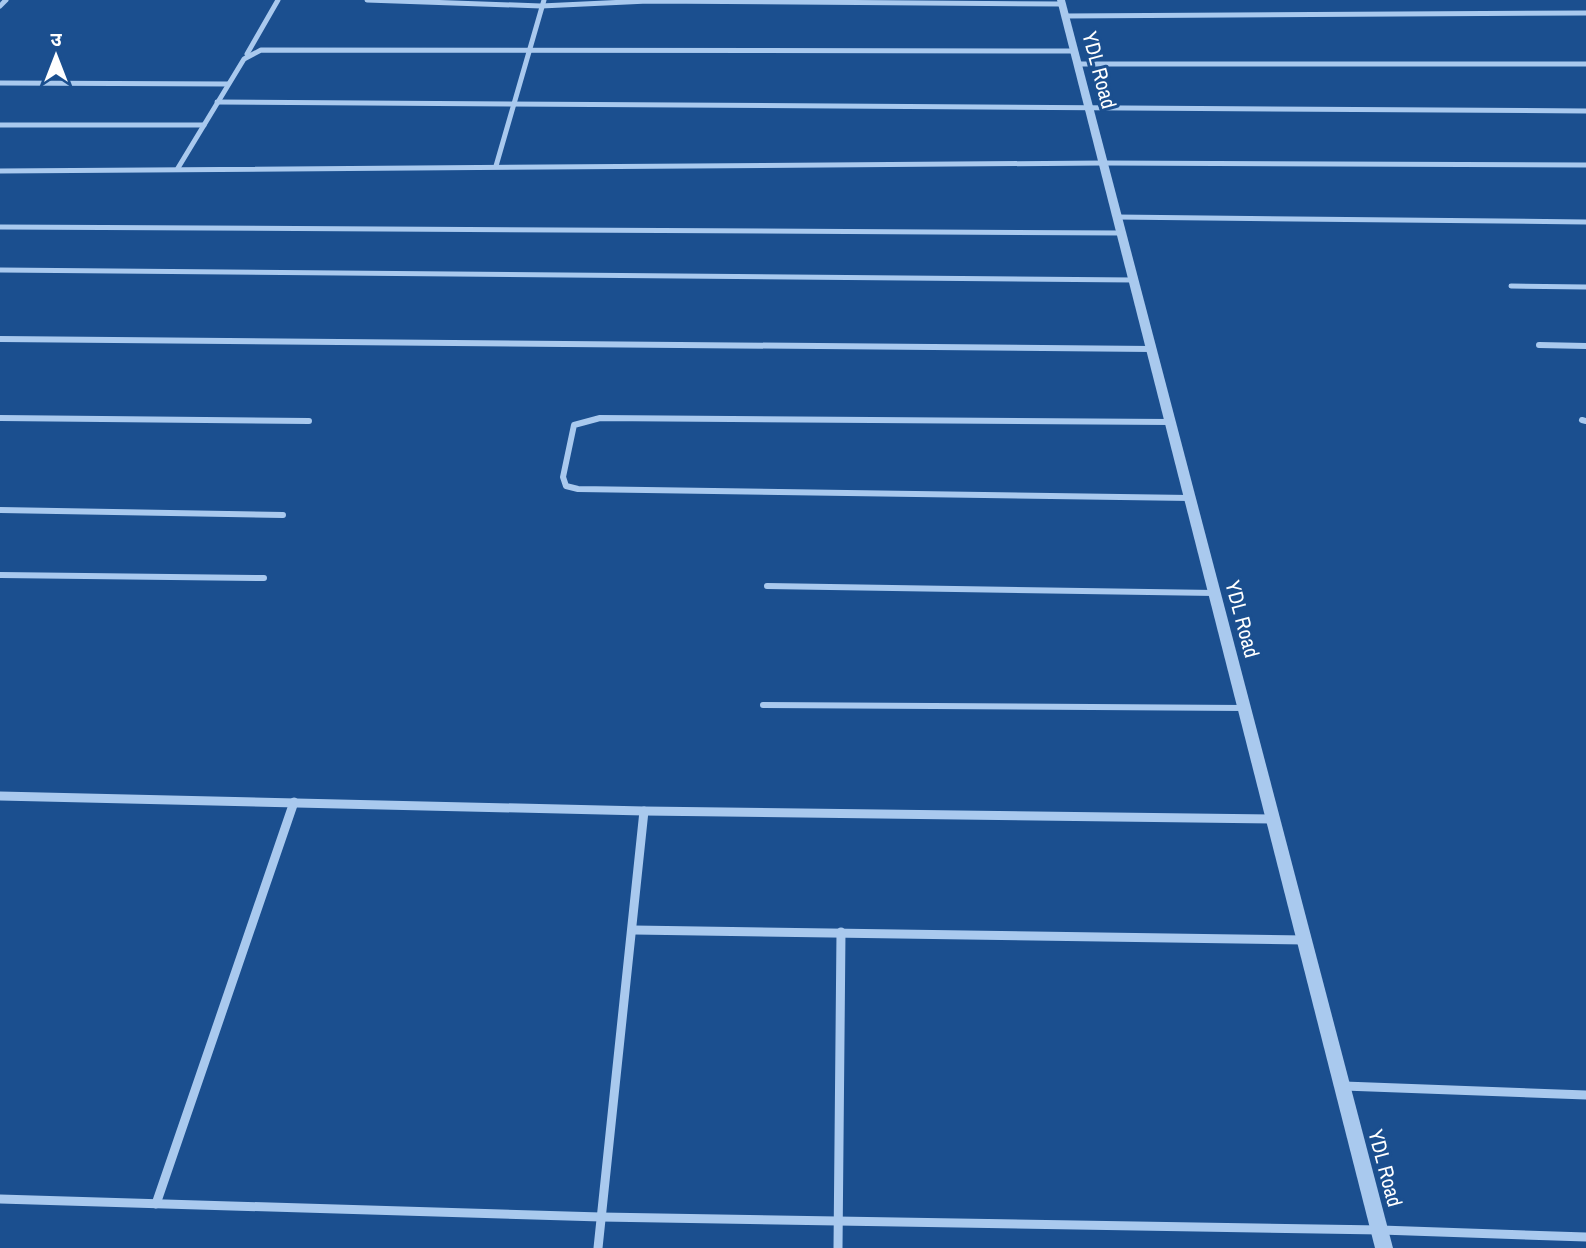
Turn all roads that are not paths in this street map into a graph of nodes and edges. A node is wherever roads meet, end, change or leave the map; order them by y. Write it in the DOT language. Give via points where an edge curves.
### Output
graph roads {
  1 [pos="6,0"];
  2 [pos="278,0"];
  3 [pos="367,0"];
  4 [pos="648,1"];
  5 [pos="747,1"];
  6 [pos="543,3"];
  7 [pos="0,6"];
  8 [pos="1063,7"];
  9 [pos="1586,13"];
  10 [pos="531,51"];
  11 [pos="247,56"];
  12 [pos="1076,57"];
  13 [pos="1586,64"];
  14 [pos="0,83"];
  15 [pos="228,85"];
  16 [pos="217,102"];
  17 [pos="516,104"];
  18 [pos="1089,108"];
  19 [pos="1586,111"];
  20 [pos="0,125"];
  21 [pos="204,125"];
  22 [pos="1104,163"];
  23 [pos="1586,165"];
  24 [pos="495,166"];
  25 [pos="178,168"];
  26 [pos="0,171"];
  27 [pos="1117,217"];
  28 [pos="1586,222"];
  29 [pos="0,227"];
  30 [pos="1122,233"];
  31 [pos="0,270"];
  32 [pos="1134,280"];
  33 [pos="1511,286"];
  34 [pos="1586,287"];
  35 [pos="0,339"];
  36 [pos="1539,345"];
  37 [pos="1586,346"];
  38 [pos="1152,349"];
  39 [pos="0,418"];
  40 [pos="309,421"];
  41 [pos="1171,422"];
  42 [pos="1190,498"];
  43 [pos="0,510"];
  44 [pos="283,515"];
  45 [pos="0,575"];
  46 [pos="264,578"];
  47 [pos="767,586"];
  48 [pos="1215,593"];
  49 [pos="763,705"];
  50 [pos="1246,708"];
  51 [pos="0,796"];
  52 [pos="294,802"];
  53 [pos="645,811"];
  54 [pos="1274,819"];
  55 [pos="634,930"];
  56 [pos="841,932"];
  57 [pos="1306,940"];
  58 [pos="1344,1086"];
  59 [pos="1586,1095"];
  60 [pos="0,1199"];
  61 [pos="156,1204"];
  62 [pos="601,1217"];
  63 [pos="839,1220"];
  64 [pos="1381,1230"];
  65 [pos="1586,1237"];
  66 [pos="598,1248"];
  67 [pos="838,1248"];
  68 [pos="1384,1248"];
  1 -- 7 [label="street"];
  2 -- 11 [label="street"];
  3 -- 6 [label="street"];
  4 -- 5 [label="street"];
  4 -- 6 [label="street"];
  5 -- 8 [label="street"];
  6 -- 10 [label="street"];
  8 -- 9 [label="street"];
  8 -- 12 [label="street, YDL Road"];
  10 -- 11 [label="street" via="278,49"];
  10 -- 12 [label="street"];
  10 -- 17 [label="street"];
  11 -- 15 [label="street"];
  12 -- 13 [label="street"];
  12 -- 18 [label="street, YDL Road"];
  14 -- 15 [label="street"];
  15 -- 16 [label="street"];
  16 -- 17 [label="street"];
  16 -- 21 [label="street"];
  17 -- 18 [label="street"];
  17 -- 24 [label="street"];
  18 -- 19 [label="street"];
  18 -- 22 [label="street, YDL Road"];
  20 -- 21 [label="street"];
  21 -- 25 [label="street"];
  22 -- 23 [label="street"];
  22 -- 24 [label="street"];
  22 -- 27 [label="street, YDL Road"];
  24 -- 25 [label="street"];
  25 -- 26 [label="street"];
  27 -- 28 [label="street"];
  27 -- 30 [label="street, YDL Road"];
  29 -- 30 [label="street"];
  30 -- 32 [label="street, YDL Road"];
  31 -- 32 [label="street"];
  32 -- 38 [label="street, YDL Road"];
  33 -- 34 [label="street"];
  35 -- 38 [label="street"];
  36 -- 37 [label="street"];
  38 -- 41 [label="street, YDL Road"];
  39 -- 40 [label="street"];
  41 -- 42 [label="street, YDL Road"];
  41 -- 42 [label="street" via="600,418 574,425 563,477 566,486 578,489"];
  42 -- 48 [label="street, YDL Road"];
  43 -- 44 [label="street"];
  45 -- 46 [label="street"];
  47 -- 48 [label="street"];
  48 -- 50 [label="street, YDL Road"];
  49 -- 50 [label="street"];
  50 -- 54 [label="street, YDL Road"];
  51 -- 52 [label="street"];
  52 -- 53 [label="street"];
  52 -- 61 [label="street"];
  53 -- 54 [label="street"];
  53 -- 55 [label="street"];
  54 -- 57 [label="street, YDL Road"];
  55 -- 56 [label="street"];
  55 -- 62 [label="street"];
  56 -- 57 [label="street"];
  56 -- 63 [label="street"];
  57 -- 58 [label="street, YDL Road"];
  58 -- 59 [label="street"];
  58 -- 64 [label="street, YDL Road"];
  60 -- 61 [label="street"];
  61 -- 62 [label="street"];
  62 -- 63 [label="street"];
  62 -- 66 [label="street"];
  63 -- 64 [label="street"];
  63 -- 67 [label="street"];
  64 -- 65 [label="street"];
  64 -- 68 [label="street, YDL Road"];
}
